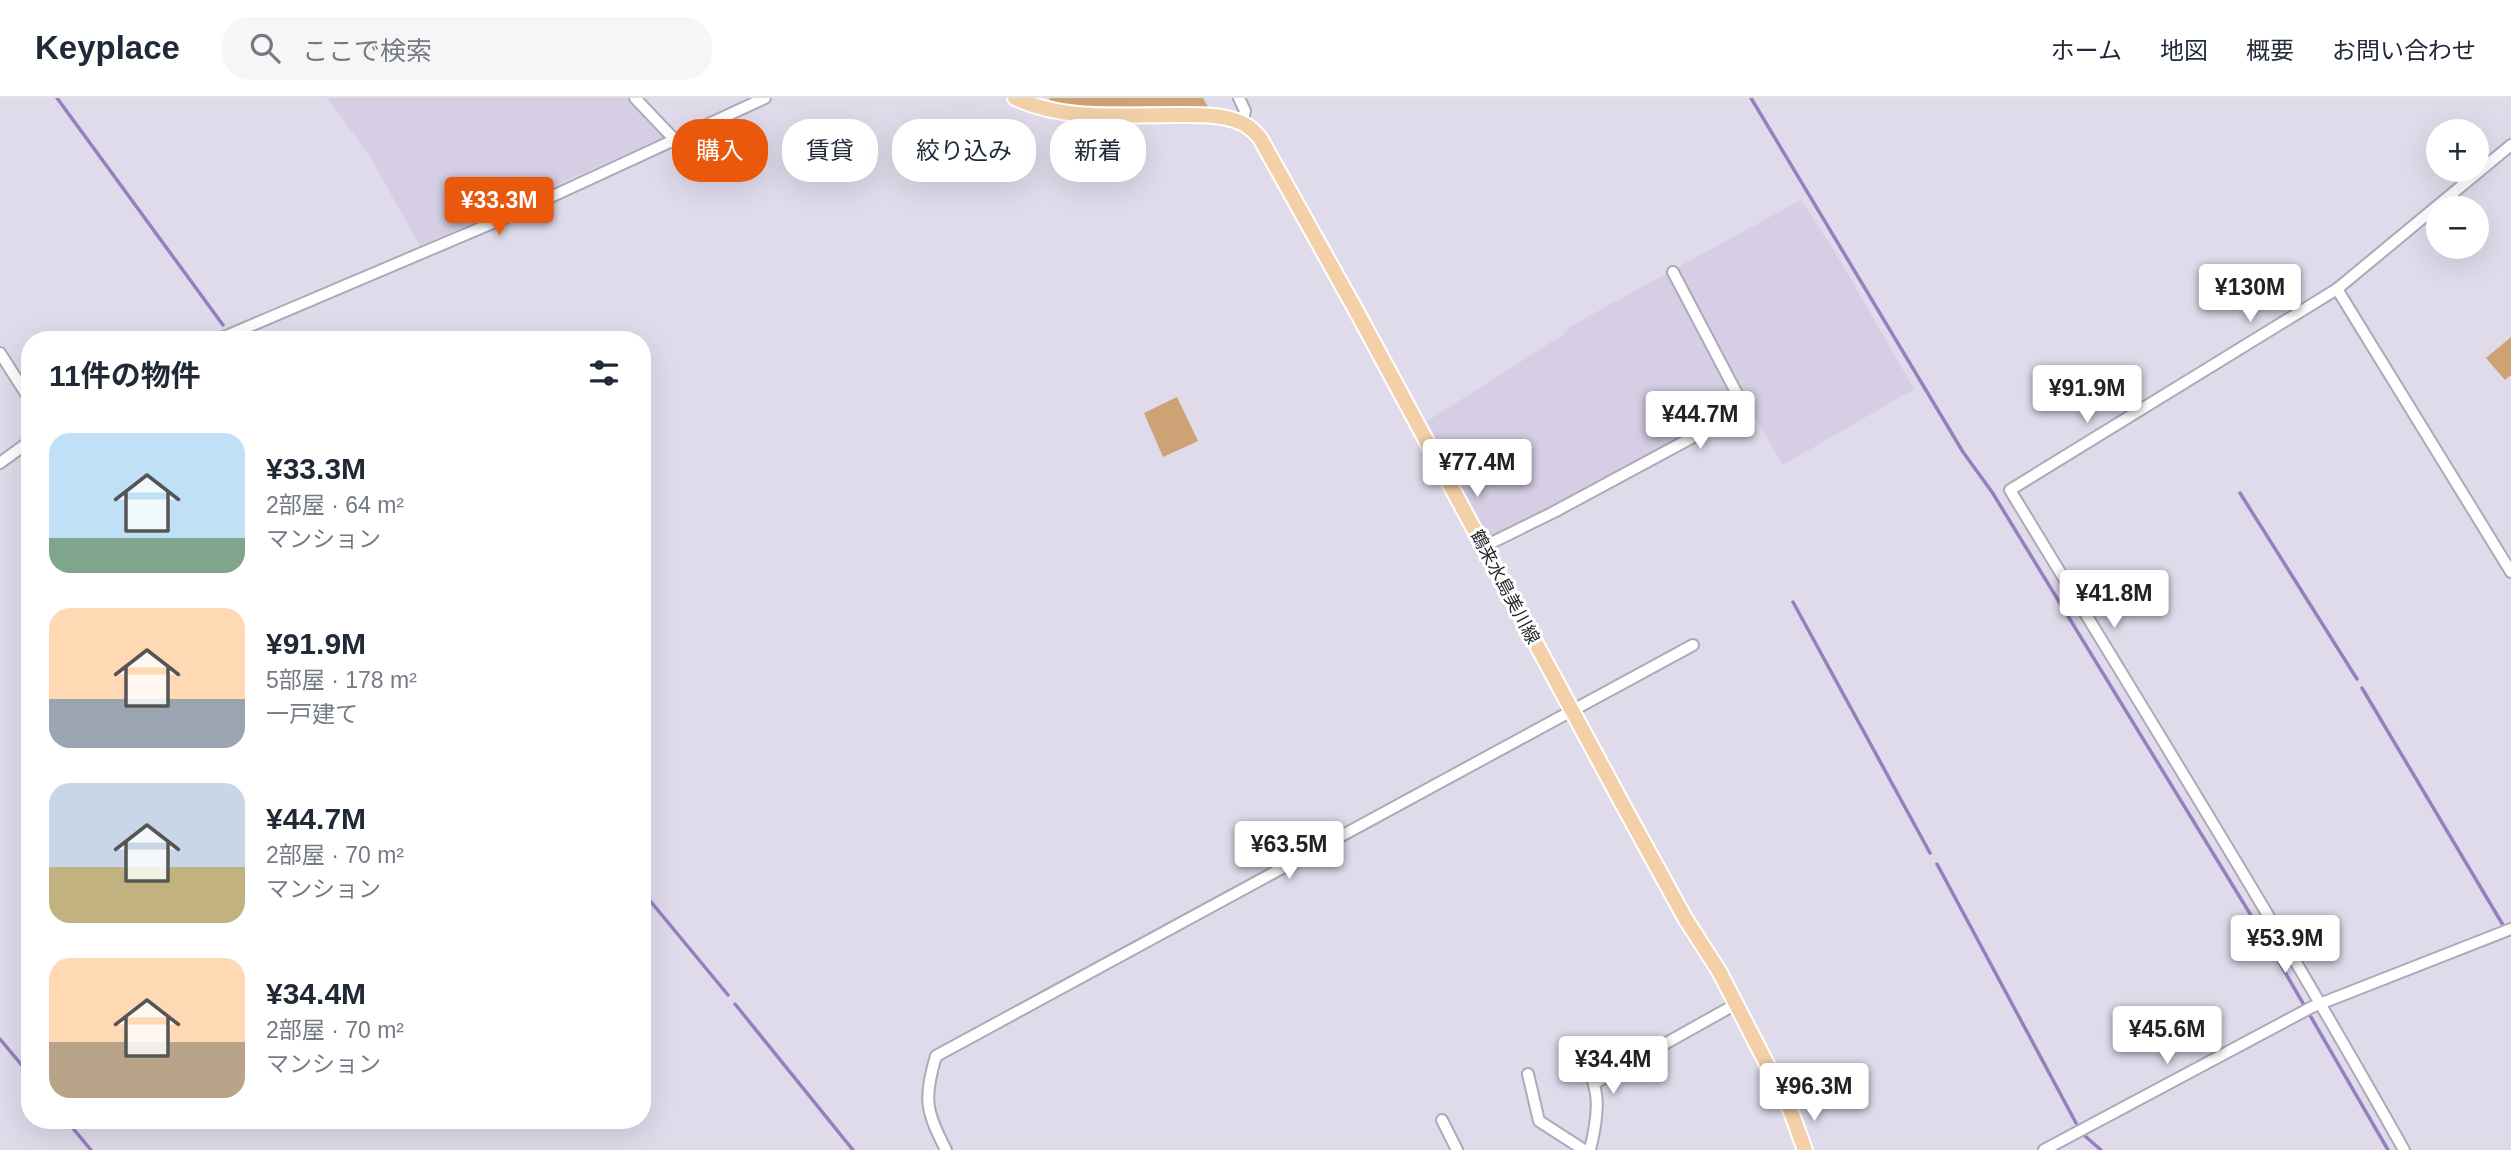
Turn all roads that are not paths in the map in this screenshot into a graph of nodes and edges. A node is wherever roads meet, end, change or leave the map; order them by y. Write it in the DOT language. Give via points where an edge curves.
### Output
graph roads {
  1 [pos="635,98"];
  2 [pos="765,98"];
  3 [pos="1015,98"];
  4 [pos="1238,98"];
  5 [pos="720,119"];
  6 [pos="1242,123"];
  7 [pos="672,137"];
  8 [pos="672,141"];
  9 [pos="2511,145"];
  10 [pos="1673,272"];
  11 [pos="2337,289"];
  12 [pos="238,331"];
  13 [pos="0,352"];
  14 [pos="21,386"];
  15 [pos="21,447"];
  16 [pos="0,463"];
  17 [pos="1483,547"];
  18 [pos="2511,572"];
  19 [pos="1693,645"];
  20 [pos="1571,710"];
  21 [pos="2511,929"];
  22 [pos="1736,1004"];
  23 [pos="2313,1007"];
  24 [pos="1578,1047"];
  25 [pos="1528,1074"];
  26 [pos="1595,1083"];
  27 [pos="1442,1120"];
  28 [pos="946,1150"];
  29 [pos="1457,1150"];
  30 [pos="1584,1150"];
  31 [pos="1590,1150"];
  32 [pos="1805,1150"];
  33 [pos="2044,1150"];
  34 [pos="2404,1150"];
  1 -- 7 [label="street"];
  2 -- 5 [label="street"];
  3 -- 6 [label="main road" via="1051,110 1191,115"];
  4 -- 6 [label="street" via="1245,111"];
  6 -- 17 [label="main road, 鶴来水島美川線" via="1253,129 1273,160"];
  8 -- 12 [label="street"];
  9 -- 11 [label="street"];
  10 -- 17 [label="street" via="1745,409"];
  11 -- 18 [label="street"];
  11 -- 23 [label="street" via="2010,490"];
  13 -- 14 [label="street"];
  15 -- 16 [label="street"];
  17 -- 20 [label="main road, 鶴来水島美川線"];
  19 -- 20 [label="street"];
  20 -- 22 [label="main road, 鶴来水島美川線"];
  20 -- 28 [label="street" via="936,1056 927,1085 930,1119"];
  21 -- 23 [label="street"];
  22 -- 26 [label="street"];
  22 -- 32 [label="main road, 鶴来水島美川線" via="1790,1109"];
  23 -- 33 [label="street"];
  23 -- 34 [label="street"];
  24 -- 26 [label="street"];
  25 -- 30 [label="street" via="1539,1121"];
  26 -- 31 [label="street" via="1598,1100"];
  27 -- 29 [label="street"];
}
